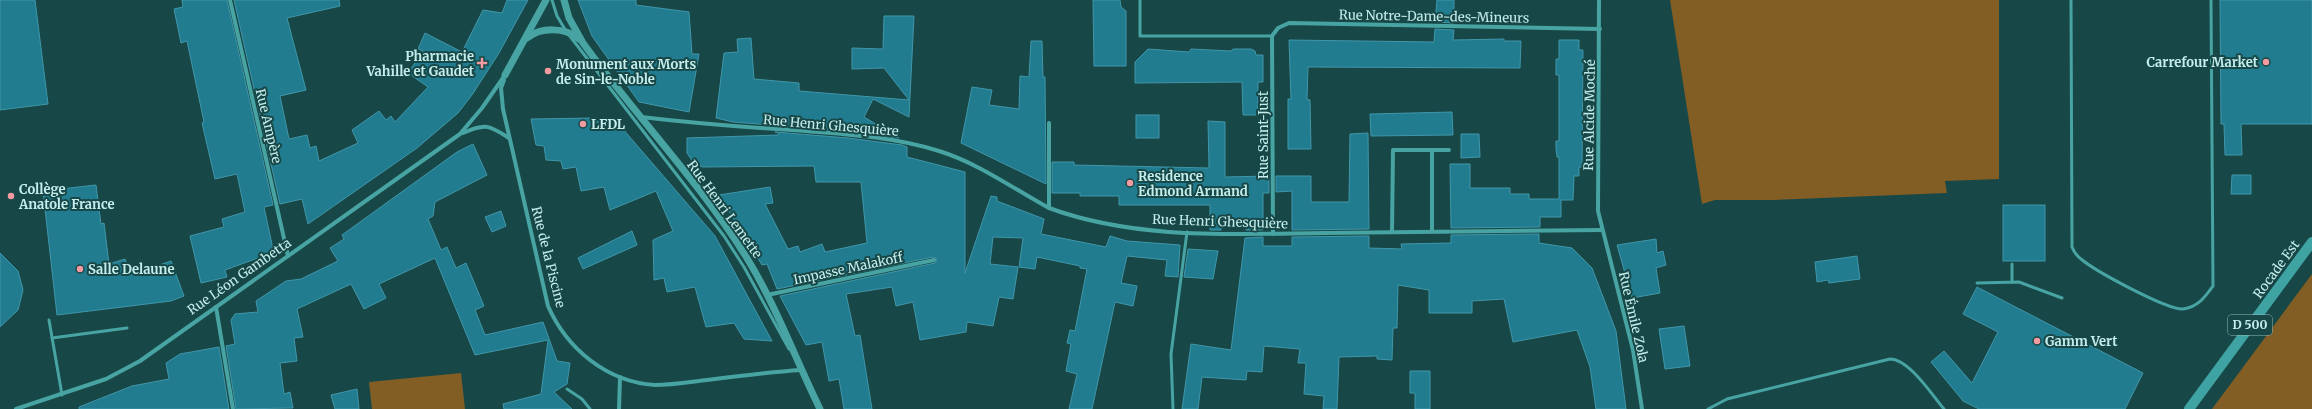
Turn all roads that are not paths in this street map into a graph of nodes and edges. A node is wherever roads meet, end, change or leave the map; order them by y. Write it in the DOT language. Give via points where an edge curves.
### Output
graph roads {
  1 [pos="230,0"];
  2 [pos="546,0"];
  3 [pos="552,0"];
  4 [pos="564,0"];
  5 [pos="1140,0"];
  6 [pos="1600,0"];
  7 [pos="2071,0"];
  8 [pos="2211,0"];
  9 [pos="1600,29"];
  10 [pos="566,32"];
  11 [pos="1272,36"];
  12 [pos="525,39"];
  13 [pos="583,43"];
  14 [pos="505,76"];
  15 [pos="640,117"];
  16 [pos="1049,123"];
  17 [pos="460,134"];
  18 [pos="509,139"];
  19 [pos="1432,150"];
  20 [pos="1449,150"];
  21 [pos="1049,208"];
  22 [pos="1602,230"];
  23 [pos="1432,231"];
  24 [pos="1187,232"];
  25 [pos="1392,232"];
  26 [pos="1273,234"];
  27 [pos="2312,242"];
  28 [pos="288,256"];
  29 [pos="934,260"];
  30 [pos="2012,264"];
  31 [pos="2012,282"];
  32 [pos="1977,283"];
  33 [pos="767,295"];
  34 [pos="2062,298"];
  35 [pos="216,307"];
  36 [pos="49,320"];
  37 [pos="127,328"];
  38 [pos="52,338"];
  39 [pos="801,370"];
  40 [pos="620,377"];
  41 [pos="567,389"];
  42 [pos="62,394"];
  43 [pos="16,409"];
  44 [pos="233,409"];
  45 [pos="590,409"];
  46 [pos="618,409"];
  47 [pos="820,409"];
  48 [pos="1173,409"];
  49 [pos="1642,409"];
  50 [pos="1708,409"];
  51 [pos="1944,409"];
  52 [pos="2189,409"];
  1 -- 28 [label="street, Rue Ampère"];
  2 -- 12 [label="street, Rue Léon Gambetta"];
  3 -- 10 [label="lane" via="556,16"];
  4 -- 13 [label="street" via="569,18"];
  5 -- 11 [label="lane" via="1140,36"];
  6 -- 9 [label="street, Rue Alcide Moché"];
  7 -- 8 [label="lane" via="2070,243 2081,259 2098,270 2167,307 2182,309 2199,303 2213,286"];
  9 -- 11 [label="street, Rue Notre-Dame-des-Mineurs" via="1289,23 1278,28"];
  9 -- 22 [label="street, Rue Alcide Moché" via="1598,199"];
  10 -- 12 [label="street" via="542,31"];
  10 -- 13 [label="street"];
  10 -- 39 [label="lane" via="724,236"];
  11 -- 26 [label="street, Rue Saint-Just"];
  12 -- 14 [label="street, Rue Léon Gambetta"];
  13 -- 15 [label="street, Rue Henri Lemette"];
  14 -- 17 [label="street, Rue Léon Gambetta"];
  14 -- 18 [label="street, Rue de la Piscine" via="501,97"];
  15 -- 21 [label="street, Rue Henri Ghesquière" via="902,141 938,150 961,160"];
  15 -- 33 [label="street, Rue Henri Lemette" via="719,217 745,255"];
  16 -- 21 [label="street"];
  17 -- 18 [label="street, Rue Léon Gambetta" via="486,126 494,128"];
  17 -- 28 [label="street, Rue Léon Gambetta"];
  18 -- 40 [label="street, Rue de la Piscine" via="548,306 553,317 578,351"];
  19 -- 20 [label="street"];
  19 -- 23 [label="street"];
  19 -- 25 [label="street" via="1393,150"];
  21 -- 24 [label="street, Rue Henri Ghesquière" via="1108,224"];
  22 -- 23 [label="street, Rue Henri Ghesquière"];
  22 -- 49 [label="street, Rue Émile Zola" via="1633,350"];
  23 -- 25 [label="street, Rue Henri Ghesquière"];
  24 -- 26 [label="street, Rue Henri Ghesquière"];
  24 -- 48 [label="lane" via="1171,354"];
  25 -- 26 [label="street, Rue Henri Ghesquière"];
  27 -- 52 [label="main road, Rocade Est / D 500"];
  28 -- 35 [label="street, Rue Léon Gambetta"];
  29 -- 33 [label="street, Impasse Malakoff"];
  30 -- 31 [label="lane"];
  31 -- 32 [label="lane"];
  31 -- 34 [label="lane" via="2027,284"];
  33 -- 39 [label="street, Rue Henri Lemette"];
  35 -- 42 [label="street, Rue Léon Gambetta" via="128,368 106,379"];
  35 -- 44 [label="street"];
  36 -- 38 [label="lane"];
  37 -- 38 [label="lane"];
  38 -- 42 [label="lane"];
  39 -- 40 [label="street, Rue de la Piscine" via="668,384 643,383"];
  39 -- 47 [label="street, Rue Henri Lemette"];
  40 -- 46 [label="street"];
  41 -- 45 [label="lane" via="582,399"];
  42 -- 43 [label="street, Rue Léon Gambetta"];
  50 -- 51 [label="lane" via="1727,399 1890,359 1896,359 1907,366"];
}
